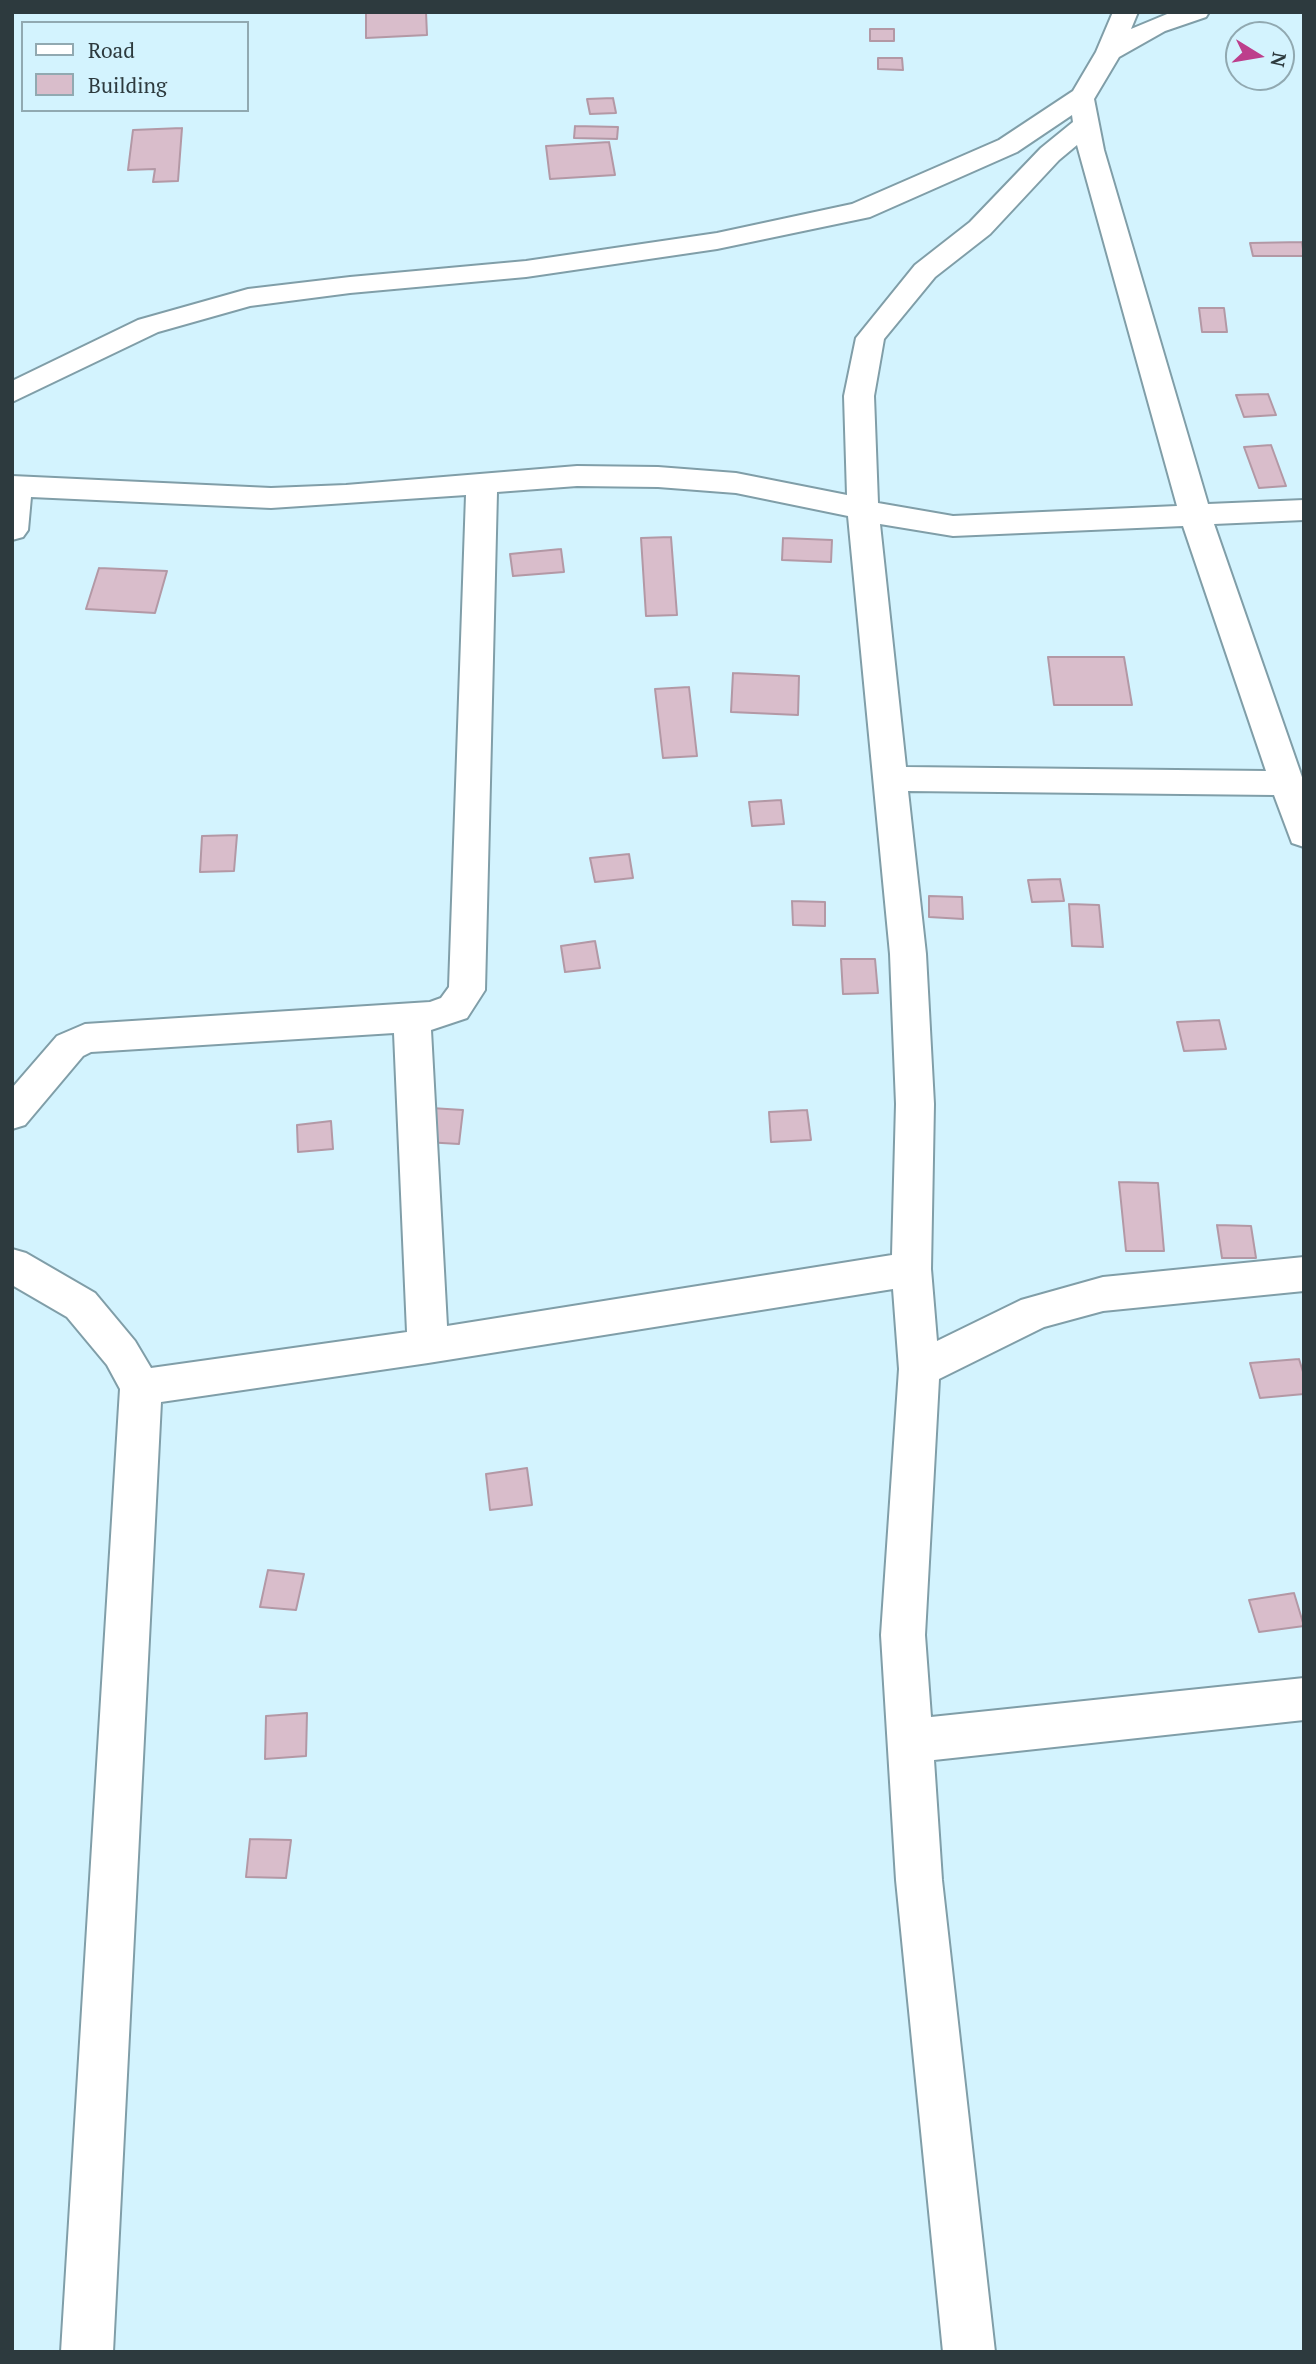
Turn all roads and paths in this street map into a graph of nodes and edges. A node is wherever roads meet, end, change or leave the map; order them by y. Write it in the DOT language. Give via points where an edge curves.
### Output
graph roads {
  1 [pos="1126,12"];
  2 [pos="1197,12"];
  3 [pos="1109,52"];
  4 [pos="1083,96"];
  5 [pos="1086,125"];
  6 [pos="12,393"];
  7 [pos="482,483"];
  8 [pos="15,486"];
  9 [pos="1304,510"];
  10 [pos="863,511"];
  11 [pos="1195,514"];
  12 [pos="12,530"];
  13 [pos="890,779"];
  14 [pos="1286,783"];
  15 [pos="1304,834"];
  16 [pos="412,1017"];
  17 [pos="12,1114"];
  18 [pos="12,1265"];
  19 [pos="911,1269"];
  20 [pos="1304,1274"];
  21 [pos="428,1346"];
  22 [pos="919,1369"];
  23 [pos="141,1387"];
  24 [pos="1304,1699"];
  25 [pos="909,1741"];
  26 [pos="87,2352"];
  27 [pos="969,2352"];
  1 -- 3 [label="street"];
  2 -- 3 [label="street" via="1156,26"];
  3 -- 4 [label="street"];
  4 -- 5 [label="street"];
  4 -- 6 [label="street" via="1008,146 860,211 717,241 526,269 248,298 148,326"];
  5 -- 10 [label="street" via="1050,154 980,228 925,271 870,338 859,396"];
  5 -- 11 [label="street"];
  7 -- 8 [label="street" via="271,498"];
  7 -- 10 [label="street" via="577,476 658,477 736,483"];
  7 -- 16 [label="street" via="467,990 454,1008"];
  8 -- 12 [label="street"];
  9 -- 11 [label="street"];
  10 -- 11 [label="street" via="953,526"];
  10 -- 13 [label="street"];
  11 -- 14 [label="street"];
  13 -- 14 [label="street"];
  13 -- 19 [label="street" via="908,954 914,1077"];
  14 -- 15 [label="street"];
  16 -- 17 [label="street" via="85,1038 70,1046"];
  16 -- 21 [label="street"];
  18 -- 23 [label="street" via="81,1305 121,1353"];
  19 -- 21 [label="street"];
  19 -- 22 [label="street"];
  20 -- 22 [label="street" via="1103,1294 1035,1312"];
  21 -- 23 [label="street"];
  22 -- 25 [label="street" via="903,1635"];
  23 -- 26 [label="street"];
  24 -- 25 [label="street"];
  25 -- 27 [label="street" via="919,1880"];
}
